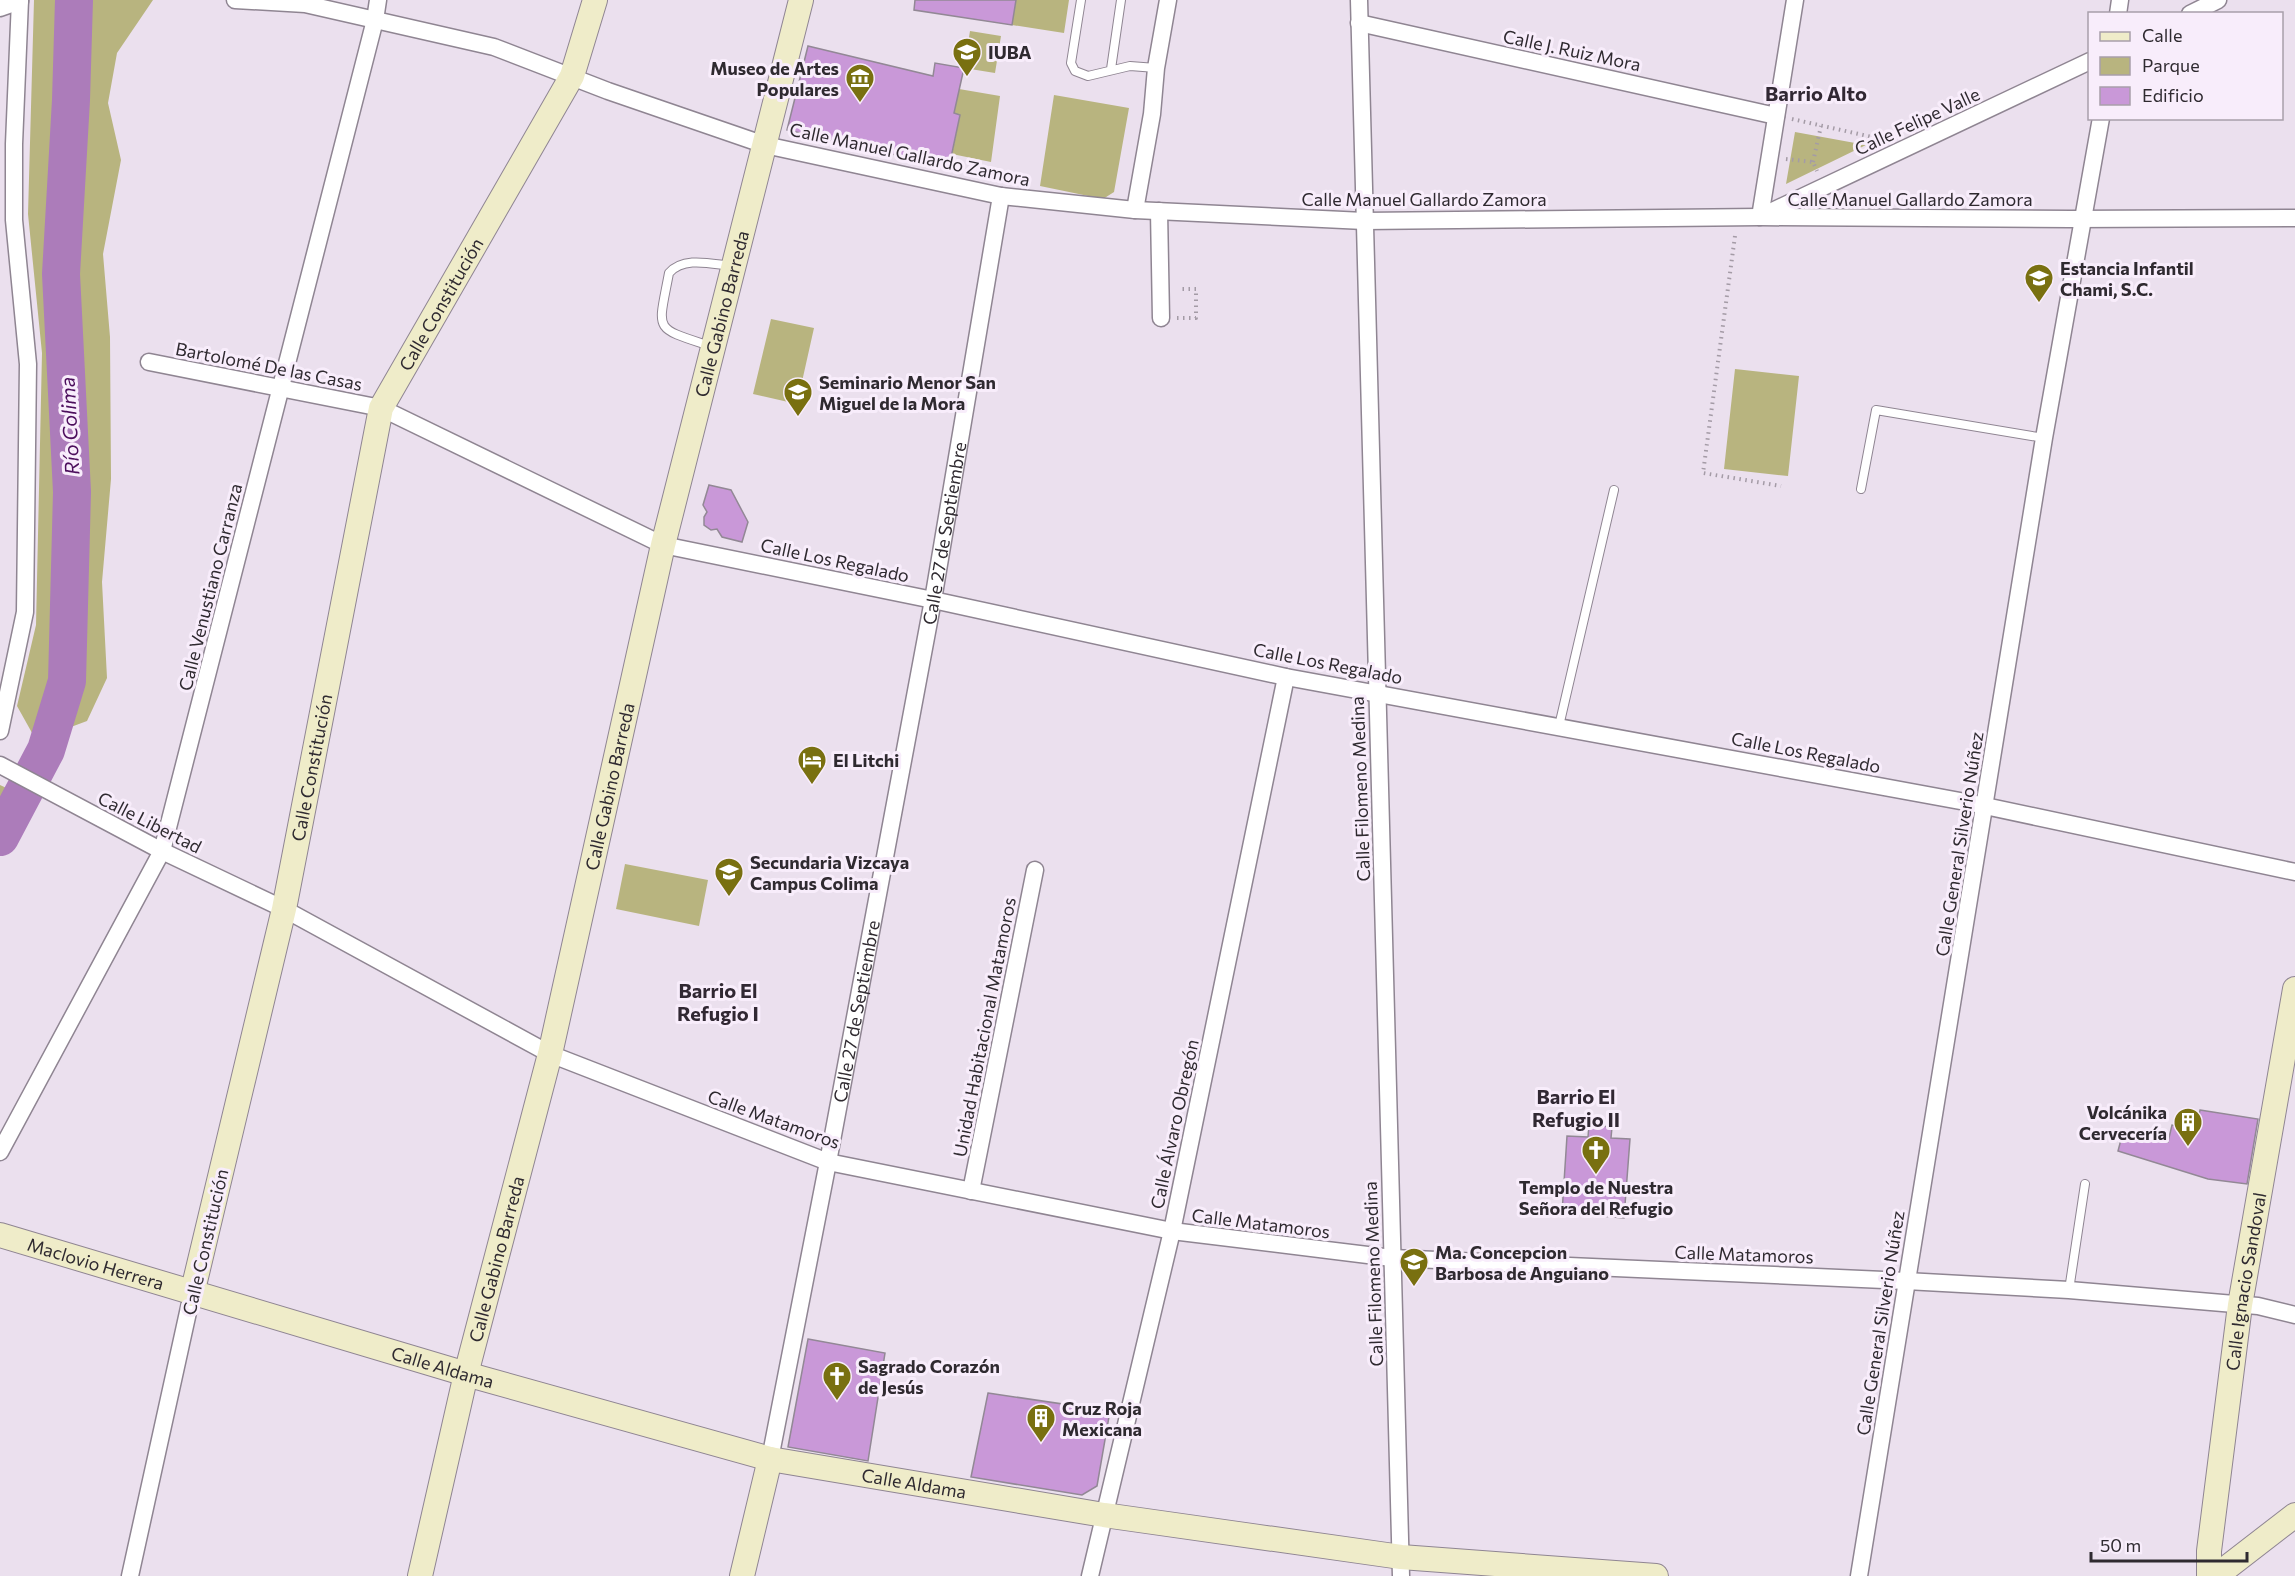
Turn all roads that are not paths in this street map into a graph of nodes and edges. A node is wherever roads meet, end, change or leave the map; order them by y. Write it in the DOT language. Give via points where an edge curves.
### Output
graph roads {
  1 [pos="20,0"];
  2 [pos="235,0"];
  3 [pos="378,0"];
  4 [pos="595,0"];
  5 [pos="801,0"];
  6 [pos="1081,0"];
  7 [pos="1121,0"];
  8 [pos="1168,0"];
  9 [pos="1359,0"];
  10 [pos="1795,0"];
  11 [pos="2218,0"];
  12 [pos="0,9"];
  13 [pos="2194,12"];
  14 [pos="375,20"];
  15 [pos="1359,23"];
  16 [pos="2088,62"];
  17 [pos="1156,68"];
  18 [pos="1111,69"];
  19 [pos="572,76"];
  20 [pos="1776,116"];
  21 [pos="2101,120"];
  22 [pos="765,145"];
  23 [pos="1001,196"];
  24 [pos="0,208"];
  25 [pos="1135,210"];
  26 [pos="1159,211"];
  27 [pos="1760,217"];
  28 [pos="2295,218"];
  29 [pos="14,219"];
  30 [pos="2084,219"];
  31 [pos="1364,221"];
  32 [pos="734,266"];
  33 [pos="1161,318"];
  34 [pos="714,347"];
  35 [pos="149,362"];
  36 [pos="281,388"];
  37 [pos="381,408"];
  38 [pos="2044,438"];
  39 [pos="1861,489"];
  40 [pos="1614,490"];
  41 [pos="663,545"];
  42 [pos="933,600"];
  43 [pos="1286,677"];
  44 [pos="1377,692"];
  45 [pos="1559,726"];
  46 [pos="0,731"];
  47 [pos="0,765"];
  48 [pos="1985,806"];
  49 [pos="162,850"];
  50 [pos="1035,870"];
  51 [pos="2295,872"];
  52 [pos="284,909"];
  53 [pos="2295,989"];
  54 [pos="550,1054"];
  55 [pos="2287,1075"];
  56 [pos="0,1152"];
  57 [pos="828,1162"];
  58 [pos="2085,1184"];
  59 [pos="971,1191"];
  60 [pos="1172,1232"];
  61 [pos="0,1235"];
  62 [pos="1392,1258"];
  63 [pos="1906,1281"];
  64 [pos="2069,1290"];
  65 [pos="192,1294"];
  66 [pos="2240,1305"];
  67 [pos="2295,1315"];
  68 [pos="466,1374"];
  69 [pos="770,1459"];
  70 [pos="1104,1515"];
  71 [pos="2295,1515"];
  72 [pos="1401,1566"];
  73 [pos="130,1576"];
  74 [pos="420,1576"];
  75 [pos="742,1576"];
  76 [pos="1090,1576"];
  77 [pos="1656,1576"];
  78 [pos="1859,1576"];
  79 [pos="2209,1576"];
  80 [pos="2216,1576"];
  1 -- 12 [label="street"];
  1 -- 29 [label="street"];
  2 -- 14 [label="street, Calle Manuel Gallardo Zamora" via="305,4"];
  3 -- 14 [label="street, Calle Venustiano Carranza"];
  4 -- 19 [label="street, Calle Constitución"];
  5 -- 22 [label="street, Calle Gabino Barreda"];
  6 -- 18 [label="lane" via="1071,63 1075,71 1088,76"];
  7 -- 18 [label="lane"];
  8 -- 17 [label="street"];
  9 -- 15 [label="street, Calle Filomeno Medina"];
  10 -- 20 [label="street"];
  11 -- 13 [label="street"];
  14 -- 19 [label="street, Calle Manuel Gallardo Zamora" via="494,47"];
  14 -- 36 [label="street, Calle Venustiano Carranza"];
  15 -- 20 [label="street, Calle J. Ruiz Mora"];
  15 -- 31 [label="street, Calle Filomeno Medina"];
  16 -- 27 [label="street, Calle Felipe Valle"];
  17 -- 18 [label="lane"];
  17 -- 25 [label="street"];
  19 -- 22 [label="street, Calle Manuel Gallardo Zamora"];
  19 -- 37 [label="street, Calle Constitución"];
  20 -- 27 [label="street"];
  21 -- 30 [label="street, Calle General Silverio Núñez"];
  22 -- 23 [label="street, Calle Manuel Gallardo Zamora"];
  22 -- 32 [label="street, Calle Gabino Barreda"];
  23 -- 25 [label="street, Calle Manuel Gallardo Zamora"];
  23 -- 42 [label="street, Calle 27 de Septiembre"];
  24 -- 29 [label="street"];
  25 -- 26 [label="street, Calle Manuel Gallardo Zamora"];
  26 -- 31 [label="street, Calle Manuel Gallardo Zamora"];
  26 -- 33 [label="street"];
  27 -- 30 [label="street, Calle Manuel Gallardo Zamora"];
  27 -- 31 [label="street, Calle Manuel Gallardo Zamora"];
  28 -- 30 [label="street, Calle Manuel Gallardo Zamora"];
  29 -- 46 [label="street" via="28,364 25,612"];
  30 -- 38 [label="street, Calle General Silverio Núñez"];
  31 -- 44 [label="street, Calle Filomeno Medina"];
  32 -- 34 [label="street, Calle Gabino Barreda"];
  32 -- 34 [label="lane" via="686,262 669,273 660,319 664,328"];
  34 -- 41 [label="street, Calle Gabino Barreda"];
  35 -- 36 [label="street, Bartolomé De las Casas"];
  36 -- 37 [label="street, Bartolomé De las Casas"];
  36 -- 49 [label="street, Calle Venustiano Carranza"];
  37 -- 41 [label="street, Calle Los Regalado"];
  37 -- 52 [label="street, Calle Constitución"];
  38 -- 39 [label="lane" via="1876,410"];
  38 -- 48 [label="street, Calle General Silverio Núñez"];
  40 -- 45 [label="lane"];
  41 -- 42 [label="street, Calle Los Regalado"];
  41 -- 54 [label="street, Calle Gabino Barreda"];
  42 -- 43 [label="street, Calle Los Regalado"];
  42 -- 57 [label="street, Calle 27 de Septiembre"];
  43 -- 44 [label="street, Calle Los Regalado"];
  43 -- 60 [label="street, Calle Álvaro Obregón"];
  44 -- 45 [label="street, Calle Los Regalado"];
  44 -- 62 [label="street, Calle Filomeno Medina"];
  45 -- 48 [label="street, Calle Los Regalado"];
  47 -- 49 [label="street, Calle Libertad"];
  48 -- 51 [label="street, Calle Los Regalado"];
  48 -- 63 [label="street, Calle General Silverio Núñez"];
  49 -- 52 [label="street, Calle Libertad"];
  49 -- 56 [label="street, Calle Venustiano Carranza"];
  50 -- 59 [label="street, Unidad Habitacional Matamoros"];
  52 -- 54 [label="street, Calle Matamoros"];
  52 -- 65 [label="street, Calle Constitución"];
  53 -- 55 [label="street, Calle Ignacio Sandoval"];
  54 -- 57 [label="street, Calle Matamoros"];
  54 -- 68 [label="street, Calle Gabino Barreda"];
  55 -- 66 [label="street, Calle Ignacio Sandoval"];
  57 -- 59 [label="street, Calle Matamoros"];
  57 -- 69 [label="street, Calle 27 de Septiembre"];
  58 -- 64 [label="lane"];
  59 -- 60 [label="street, Calle Matamoros"];
  60 -- 62 [label="street, Calle Matamoros"];
  60 -- 70 [label="street, Calle Álvaro Obregón"];
  61 -- 65 [label="street, Maclovio Herrera"];
  62 -- 63 [label="street, Calle Matamoros"];
  62 -- 72 [label="street, Calle Filomeno Medina"];
  63 -- 64 [label="street, Calle Matamoros"];
  63 -- 78 [label="street, Calle General Silverio Núñez"];
  64 -- 66 [label="street, Calle Matamoros"];
  65 -- 68 [label="street, Calle Aldama"];
  65 -- 73 [label="street, Calle Constitución"];
  66 -- 67 [label="street, Calle Matamoros"];
  66 -- 79 [label="street, Calle Ignacio Sandoval"];
  68 -- 69 [label="street, Calle Aldama"];
  68 -- 74 [label="street, Calle Gabino Barreda"];
  69 -- 70 [label="street, Calle Aldama"];
  69 -- 75 [label="street, Calle 27 de Septiembre"];
  70 -- 72 [label="street, Calle Aldama"];
  70 -- 76 [label="street, Calle Álvaro Obregón"];
  71 -- 80 [label="street"];
  72 -- 77 [label="street, Calle Aldama"];
}
